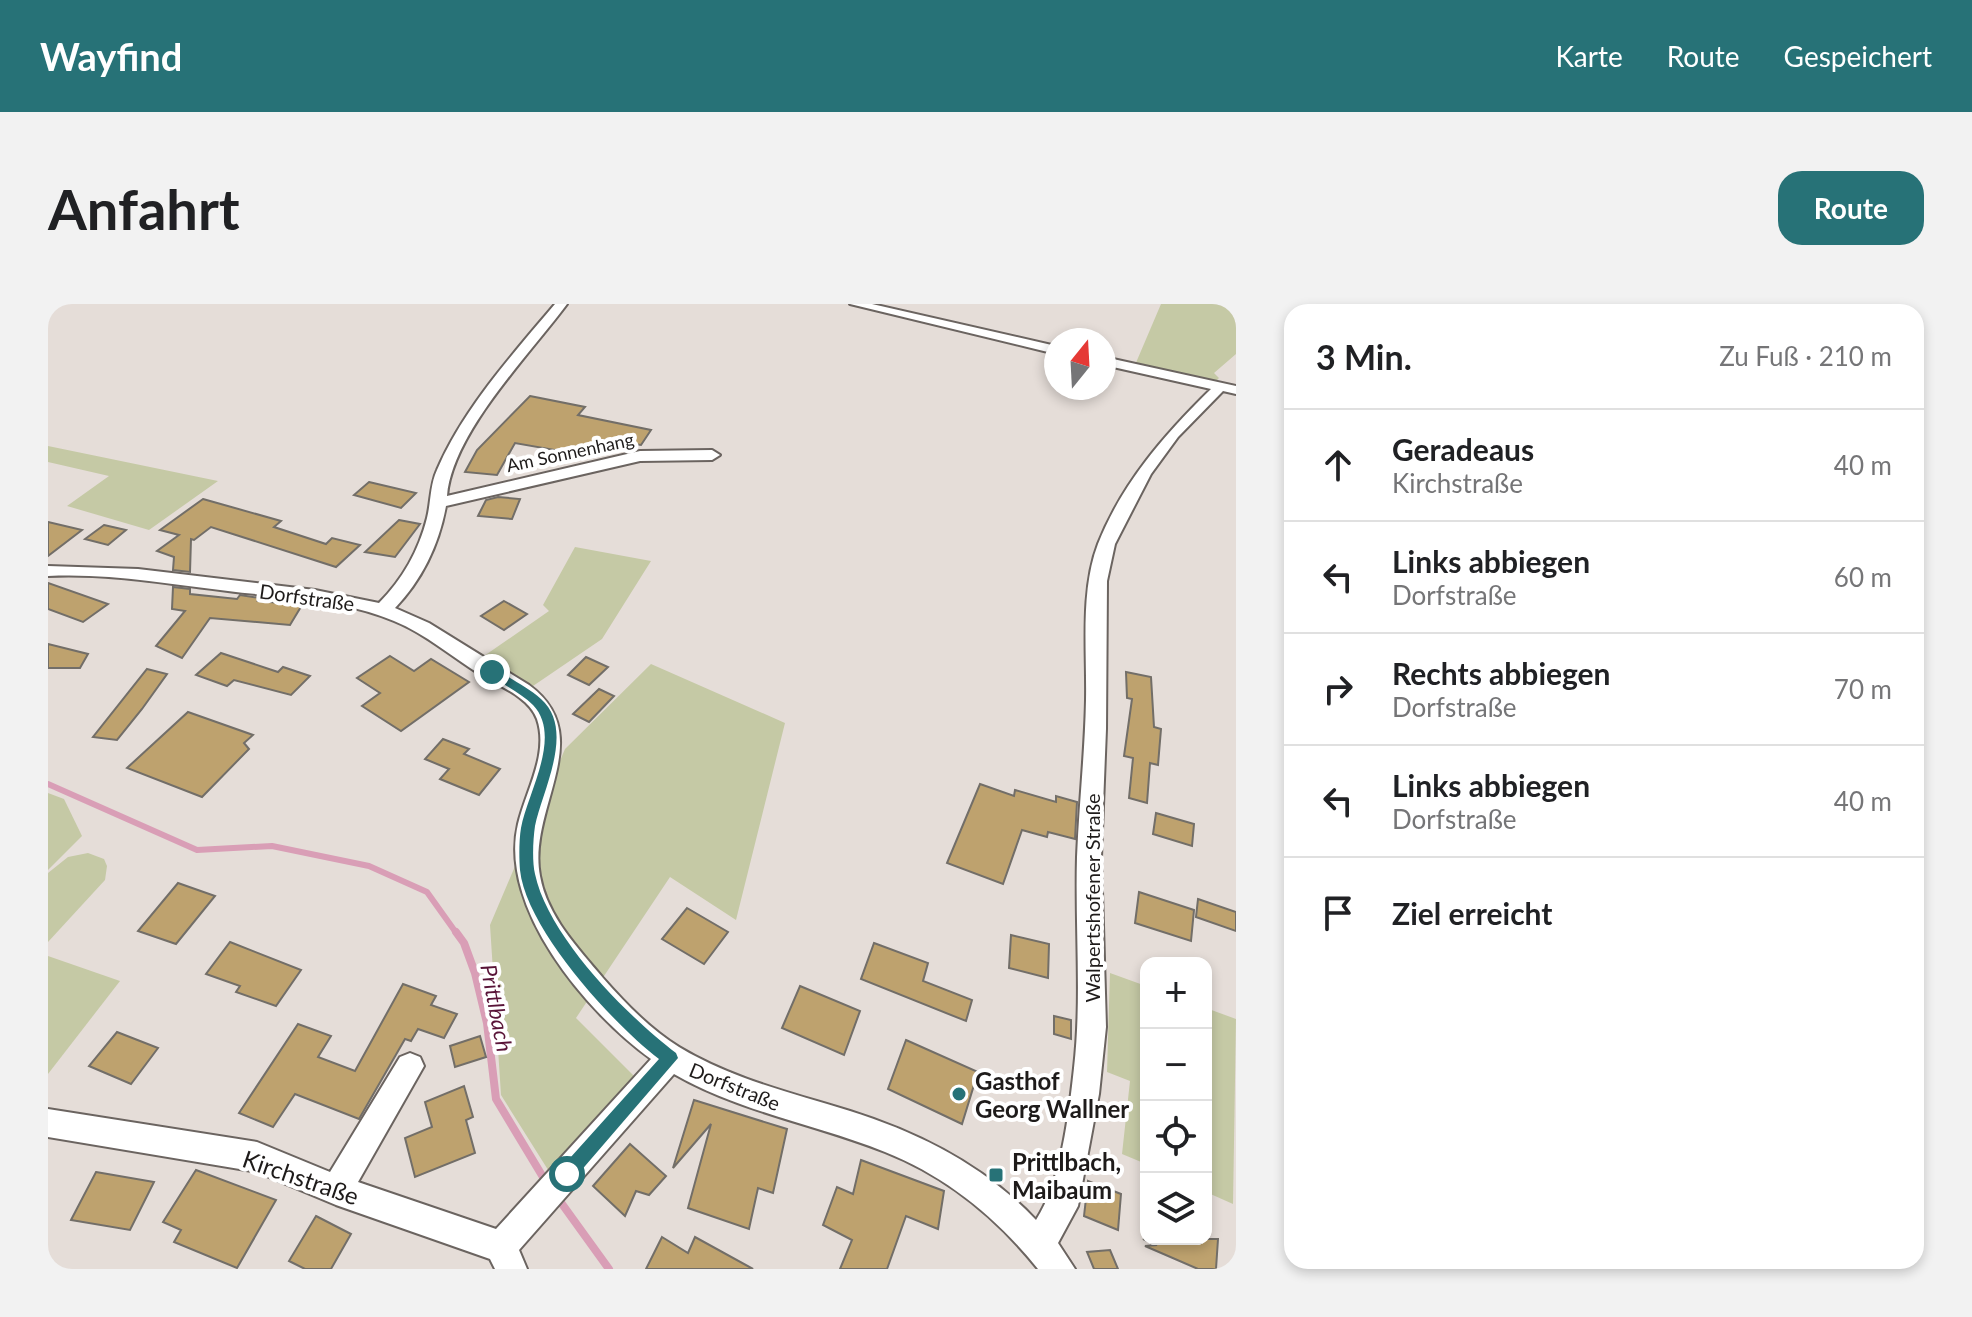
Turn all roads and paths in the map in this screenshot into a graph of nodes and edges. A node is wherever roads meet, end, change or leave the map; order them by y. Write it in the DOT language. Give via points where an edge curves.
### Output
graph roads {
  1 [pos="561,304"];
  2 [pos="856,304"];
  3 [pos="1044,347"];
  4 [pos="1116,364"];
  5 [pos="1228,388"];
  6 [pos="712,455"];
  7 [pos="438,503"];
  8 [pos="48,571"];
  9 [pos="382,610"];
  10 [pos="670,1058"];
  11 [pos="410,1066"];
  12 [pos="48,1123"];
  13 [pos="336,1190"];
  14 [pos="1039,1244"];
  15 [pos="506,1258"];
  16 [pos="1059,1269"];
  1 -- 7 [label="street" via="444,469"];
  2 -- 3 [label="street"];
  4 -- 5 [label="street"];
  5 -- 14 [label="street, Walpertshofener Straße" via="1158,453 1107,544 1098,581 1089,857 1092,1027 1063,1206"];
  6 -- 7 [label="street, Am Sonnenhang" via="640,456"];
  7 -- 9 [label="street" via="420,557 402,590"];
  8 -- 9 [label="street, Dorfstraße" via="134,575"];
  9 -- 10 [label="street, Dorfstraße" via="402,617 539,703 547,715 548,762 528,827 527,871 537,905 613,1008"];
  10 -- 14 [label="street, Dorfstraße" via="729,1088 921,1153 978,1187"];
  10 -- 15 [label="street, Kirchstraße" via="541,1203"];
  11 -- 13 [label="street"];
  12 -- 13 [label="street, Kirchstraße" via="257,1157"];
  13 -- 15 [label="street, Kirchstraße"];
  14 -- 16 [label="street, Dorfstraße"];
}
